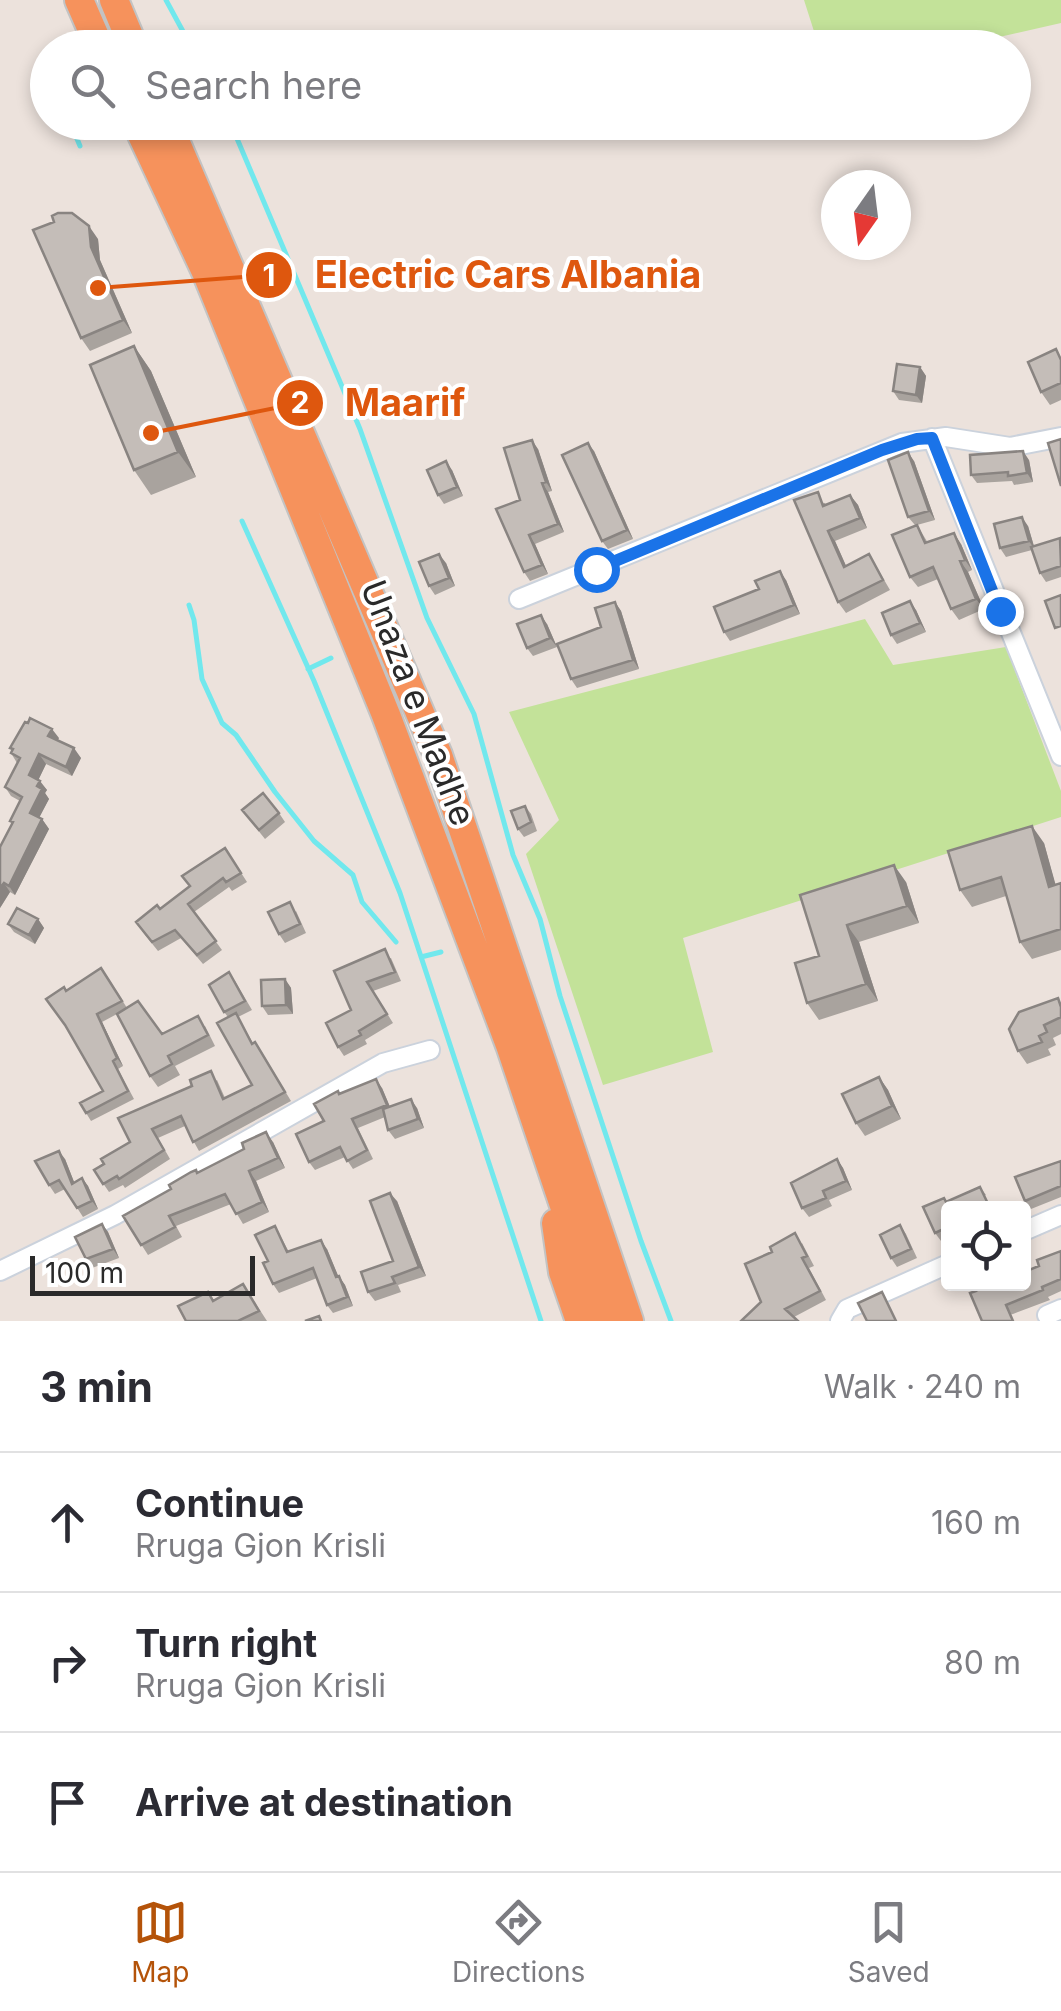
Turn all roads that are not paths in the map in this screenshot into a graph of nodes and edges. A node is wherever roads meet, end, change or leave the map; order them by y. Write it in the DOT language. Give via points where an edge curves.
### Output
graph roads {
  1 [pos="78,0"];
  2 [pos="114,0"];
  3 [pos="92,30"];
  4 [pos="126,30"];
  5 [pos="144,140"];
  6 [pos="175,140"];
  7 [pos="1061,437"];
  8 [pos="932,438"];
  9 [pos="519,598"];
  10 [pos="1061,756"];
  11 [pos="430,1050"];
  12 [pos="556,1186"];
  13 [pos="1061,1215"];
  14 [pos="1031,1228"];
  15 [pos="608,1260"];
  16 [pos="941,1267"];
  17 [pos="0,1271"];
  18 [pos="580,1321"];
  19 [pos="603,1321"];
  20 [pos="629,1321"];
  21 [pos="646,1321"];
  22 [pos="840,1321"];
  1 -- 3 [label="highway"];
  2 -- 4 [label="highway"];
  5 -- 12 [label="highway, Unaza e Madhe" via="207,274 386,715"];
  6 -- 15 [label="highway, Unaza e Madhe" via="414,692"];
  7 -- 8 [label="street" via="1010,447"];
  8 -- 9 [label="street" via="882,450"];
  8 -- 10 [label="street"];
  11 -- 17 [label="street" via="383,1063 115,1215"];
  12 -- 18 [label="highway" via="556,1234"];
  12 -- 19 [label="highway, Unaza e Madhe"];
  13 -- 14 [label="street"];
  15 -- 20 [label="highway, Unaza e Madhe"];
  15 -- 21 [label="highway"];
  16 -- 22 [label="street" via="847,1309"];
}
